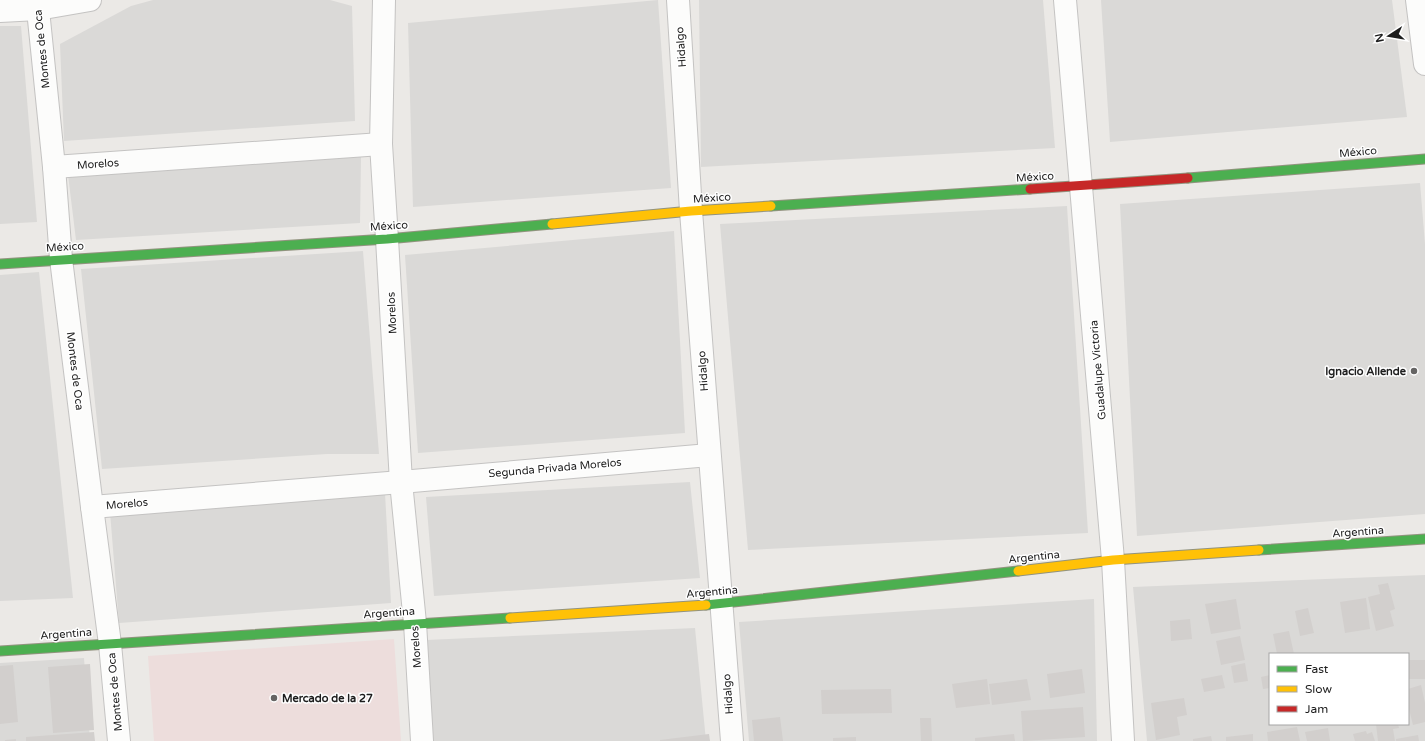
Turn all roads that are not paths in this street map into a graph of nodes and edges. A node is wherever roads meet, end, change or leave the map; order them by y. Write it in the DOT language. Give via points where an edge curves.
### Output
graph roads {
  1 [pos="90,0"];
  2 [pos="384,0"];
  3 [pos="678,0"];
  4 [pos="1065,0"];
  5 [pos="1417,0"];
  6 [pos="38,4"];
  7 [pos="0,11"];
  8 [pos="1425,64"];
  9 [pos="381,144"];
  10 [pos="1425,159"];
  11 [pos="54,167"];
  12 [pos="1082,186"];
  13 [pos="691,211"];
  14 [pos="387,239"];
  15 [pos="61,259"];
  16 [pos="0,264"];
  17 [pos="709,455"];
  18 [pos="401,482"];
  19 [pos="92,507"];
  20 [pos="1425,539"];
  21 [pos="1114,560"];
  22 [pos="722,604"];
  23 [pos="415,623"];
  24 [pos="110,644"];
  25 [pos="0,651"];
  26 [pos="119,741"];
  27 [pos="422,741"];
  28 [pos="732,741"];
  29 [pos="1123,741"];
  1 -- 6 [label="street"];
  2 -- 9 [label="street, Morelos"];
  3 -- 13 [label="street, Hidalgo"];
  4 -- 12 [label="street, Guadalupe Victoria"];
  5 -- 8 [label="street"];
  6 -- 7 [label="street"];
  6 -- 11 [label="street, Montes de Oca"];
  9 -- 11 [label="street, Morelos"];
  9 -- 14 [label="street, Morelos"];
  10 -- 12 [label="street, México"];
  11 -- 15 [label="street, Montes de Oca"];
  12 -- 13 [label="street, México"];
  12 -- 21 [label="street, Guadalupe Victoria"];
  13 -- 14 [label="street, México"];
  13 -- 17 [label="street, Hidalgo"];
  14 -- 15 [label="street, México"];
  14 -- 18 [label="street, Morelos"];
  15 -- 16 [label="street, México"];
  15 -- 19 [label="street, Montes de Oca"];
  17 -- 18 [label="street, Segunda Privada Morelos"];
  17 -- 22 [label="street, Hidalgo"];
  18 -- 19 [label="street, Morelos"];
  18 -- 23 [label="street, Morelos"];
  19 -- 24 [label="street, Montes de Oca"];
  20 -- 21 [label="street, Argentina"];
  21 -- 22 [label="street, Argentina"];
  21 -- 29 [label="street, Guadalupe Victoria"];
  22 -- 23 [label="street, Argentina"];
  22 -- 28 [label="street, Hidalgo"];
  23 -- 24 [label="street, Argentina"];
  23 -- 27 [label="street, Morelos"];
  24 -- 25 [label="street, Argentina"];
  24 -- 26 [label="street, Montes de Oca"];
}
